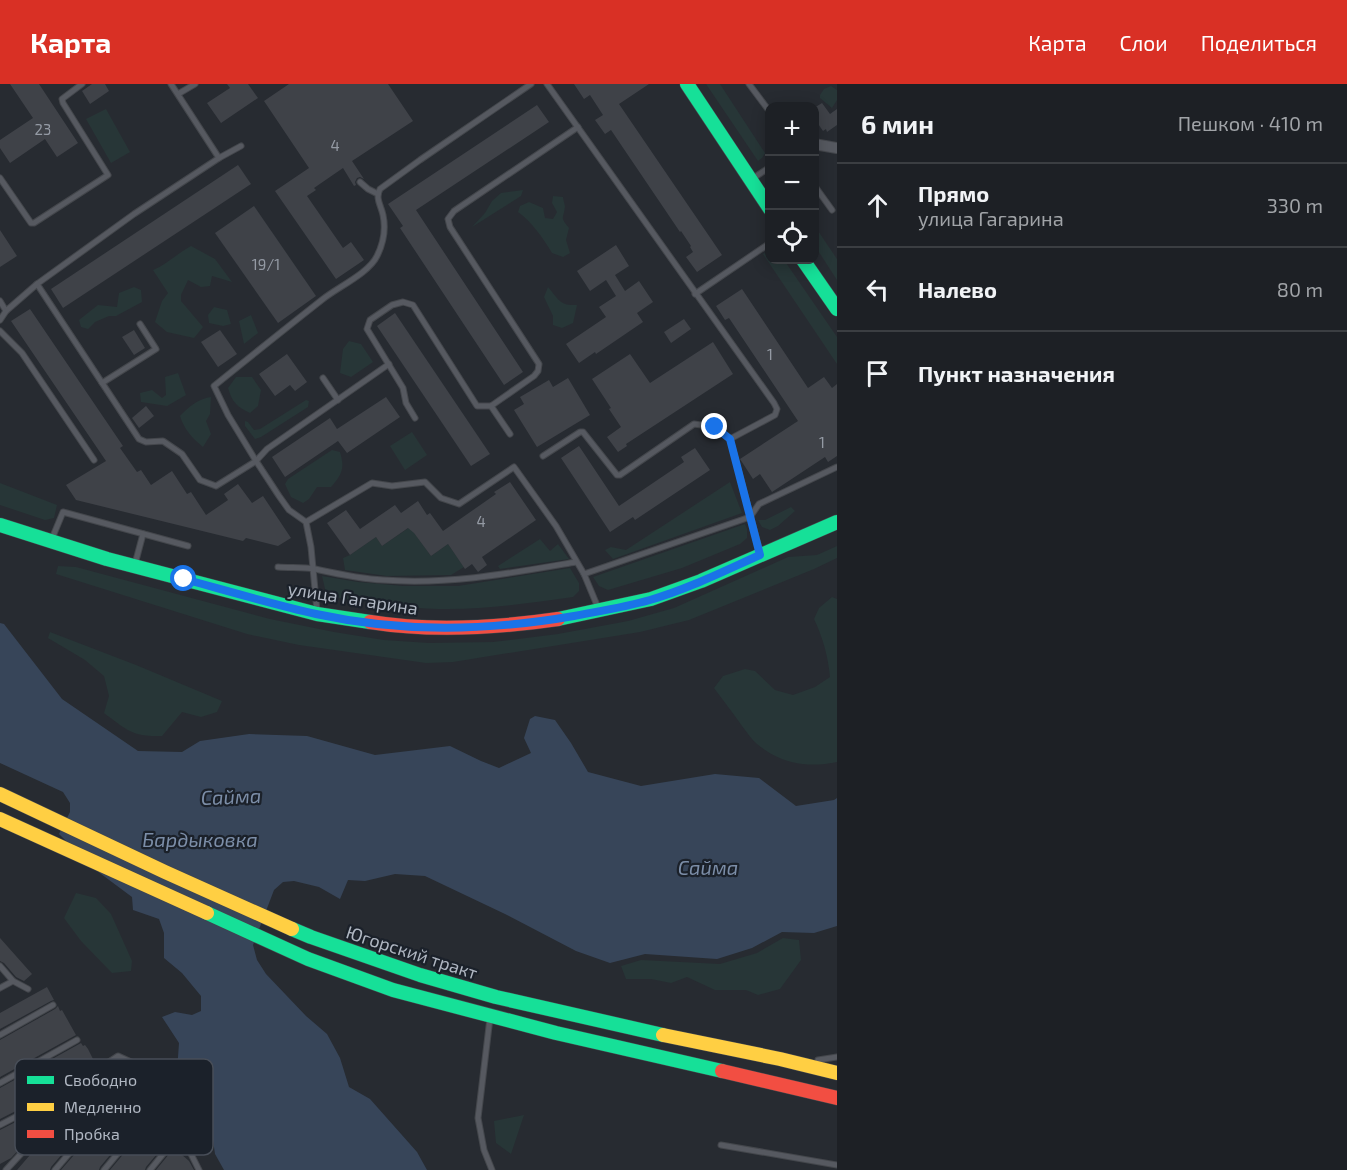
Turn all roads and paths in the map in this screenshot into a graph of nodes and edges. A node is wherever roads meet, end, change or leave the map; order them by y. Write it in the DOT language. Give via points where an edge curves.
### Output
graph roads {
  1 [pos="82,84"];
  2 [pos="171,84"];
  3 [pos="195,84"];
  4 [pos="531,84"];
  5 [pos="547,84"];
  6 [pos="687,84"];
  7 [pos="749,84"];
  8 [pos="178,94"];
  9 [pos="765,105"];
  10 [pos="578,127"];
  11 [pos="819,145"];
  12 [pos="241,146"];
  13 [pos="837,148"];
  14 [pos="219,158"];
  15 [pos="765,170"];
  16 [pos="0,178"];
  17 [pos="750,180"];
  18 [pos="360,182"];
  19 [pos="819,192"];
  20 [pos="378,194"];
  21 [pos="765,202"];
  22 [pos="832,210"];
  23 [pos="765,246"];
  24 [pos="806,264"];
  25 [pos="37,284"];
  26 [pos="695,294"];
  27 [pos="0,301"];
  28 [pos="837,309"];
  29 [pos="6,311"];
  30 [pos="0,320"];
  31 [pos="140,324"];
  32 [pos="0,331"];
  33 [pos="389,364"];
  34 [pos="323,378"];
  35 [pos="102,384"];
  36 [pos="338,400"];
  37 [pos="491,406"];
  38 [pos="415,418"];
  39 [pos="510,434"];
  40 [pos="730,439"];
  41 [pos="543,456"];
  42 [pos="94,460"];
  43 [pos="256,461"];
  44 [pos="837,467"];
  45 [pos="750,517"];
  46 [pos="306,522"];
  47 [pos="837,522"];
  48 [pos="0,525"];
  49 [pos="143,534"];
  50 [pos="51,542"];
  51 [pos="188,546"];
  52 [pos="760,555"];
  53 [pos="576,562"];
  54 [pos="134,566"];
  55 [pos="278,567"];
  56 [pos="313,569"];
  57 [pos="584,574"];
  58 [pos="599,611"];
  59 [pos="317,614"];
  60 [pos="0,794"];
  61 [pos="5,821"];
  62 [pos="0,966"];
  63 [pos="13,981"];
  64 [pos="0,988"];
  65 [pos="28,989"];
  66 [pos="53,1005"];
  67 [pos="490,1017"];
  68 [pos="0,1035"];
  69 [pos="77,1040"];
  70 [pos="837,1057"];
  71 [pos="43,1059"];
  72 [pos="780,1059"];
  73 [pos="837,1073"];
  74 [pos="15,1075"];
  75 [pos="0,1083"];
  76 [pos="837,1098"];
  77 [pos="15,1117"];
  78 [pos="0,1125"];
  79 [pos="721,1145"];
  80 [pos="20,1155"];
  81 [pos="68,1155"];
  82 [pos="116,1155"];
  83 [pos="162,1155"];
  84 [pos="192,1155"];
  85 [pos="837,1165"];
  86 [pos="6,1170"];
  87 [pos="55,1170"];
  88 [pos="104,1170"];
  89 [pos="150,1170"];
  90 [pos="200,1170"];
  91 [pos="492,1170"];
  1 -- 16 [label="lane" via="62,99 63,103 108,175 34,223"];
  2 -- 8 [label="lane"];
  3 -- 8 [label="lane"];
  4 -- 20 [label="lane" via="420,160"];
  5 -- 10 [label="lane"];
  6 -- 17 [label="main road"];
  7 -- 9 [label="lane"];
  8 -- 14 [label="lane"];
  10 -- 26 [label="lane"];
  10 -- 37 [label="lane" via="454,211 448,219 539,364 534,376"];
  11 -- 13 [label="street"];
  12 -- 14 [label="lane"];
  14 -- 25 [label="lane"];
  15 -- 17 [label="lane"];
  17 -- 21 [label="main road"];
  18 -- 20 [label="lane"];
  19 -- 22 [label="lane"];
  20 -- 43 [label="lane" via="383,238 376,259 214,386"];
  23 -- 26 [label="lane"];
  24 -- 28 [label="main road"];
  25 -- 29 [label="lane"];
  25 -- 35 [label="lane"];
  26 -- 40 [label="lane" via="777,409 775,415"];
  27 -- 29 [label="lane"];
  29 -- 30 [label="lane"];
  31 -- 35 [label="lane" via="156,349"];
  32 -- 42 [label="lane" via="22,353"];
  33 -- 36 [label="lane"];
  33 -- 37 [label="lane" via="367,329 370,320 392,305 413,305 477,406"];
  33 -- 38 [label="lane"];
  34 -- 36 [label="lane"];
  35 -- 43 [label="lane" via="139,439 164,441 182,454 200,480 216,486"];
  36 -- 43 [label="lane" via="267,449"];
  37 -- 39 [label="lane"];
  40 -- 41 [label="lane" via="715,427 694,424 616,475 583,432"];
  40 -- 45 [label="lane"];
  43 -- 46 [label="lane" via="289,510"];
  44 -- 45 [label="lane" via="759,504"];
  45 -- 52 [label="lane"];
  45 -- 57 [label="lane"];
  46 -- 53 [label="lane" via="372,483 392,486 425,482 441,498 459,504 514,467"];
  46 -- 56 [label="lane"];
  47 -- 52 [label="main road, улица Гагарина"];
  48 -- 50 [label="main road, улица Гагарина"];
  49 -- 50 [label="lane" via="63,512"];
  49 -- 51 [label="lane"];
  49 -- 54 [label="lane"];
  50 -- 54 [label="main road, улица Гагарина"];
  52 -- 58 [label="main road, улица Гагарина" via="651,599"];
  53 -- 56 [label="lane" via="455,580 383,580"];
  53 -- 57 [label="lane"];
  54 -- 59 [label="main road, улица Гагарина"];
  55 -- 56 [label="lane"];
  56 -- 59 [label="lane"];
  57 -- 58 [label="lane"];
  58 -- 59 [label="main road, улица Гагарина" via="476,628 419,627"];
  60 -- 72 [label="main road, Югорский тракт" via="311,937 420,975 496,997"];
  61 -- 67 [label="main road" via="308,959 393,990"];
  62 -- 63 [label="lane"];
  63 -- 64 [label="lane"];
  63 -- 65 [label="lane"];
  66 -- 68 [label="lane"];
  67 -- 76 [label="main road"];
  67 -- 91 [label="lane" via="478,1118"];
  69 -- 71 [label="lane"];
  70 -- 72 [label="lane"];
  72 -- 73 [label="main road, Югорский тракт"];
  74 -- 75 [label="lane"];
  77 -- 78 [label="lane"];
  79 -- 85 [label="lane"];
  80 -- 86 [label="lane"];
  81 -- 87 [label="lane"];
  82 -- 88 [label="lane"];
  83 -- 89 [label="lane"];
  84 -- 90 [label="lane"];
}
